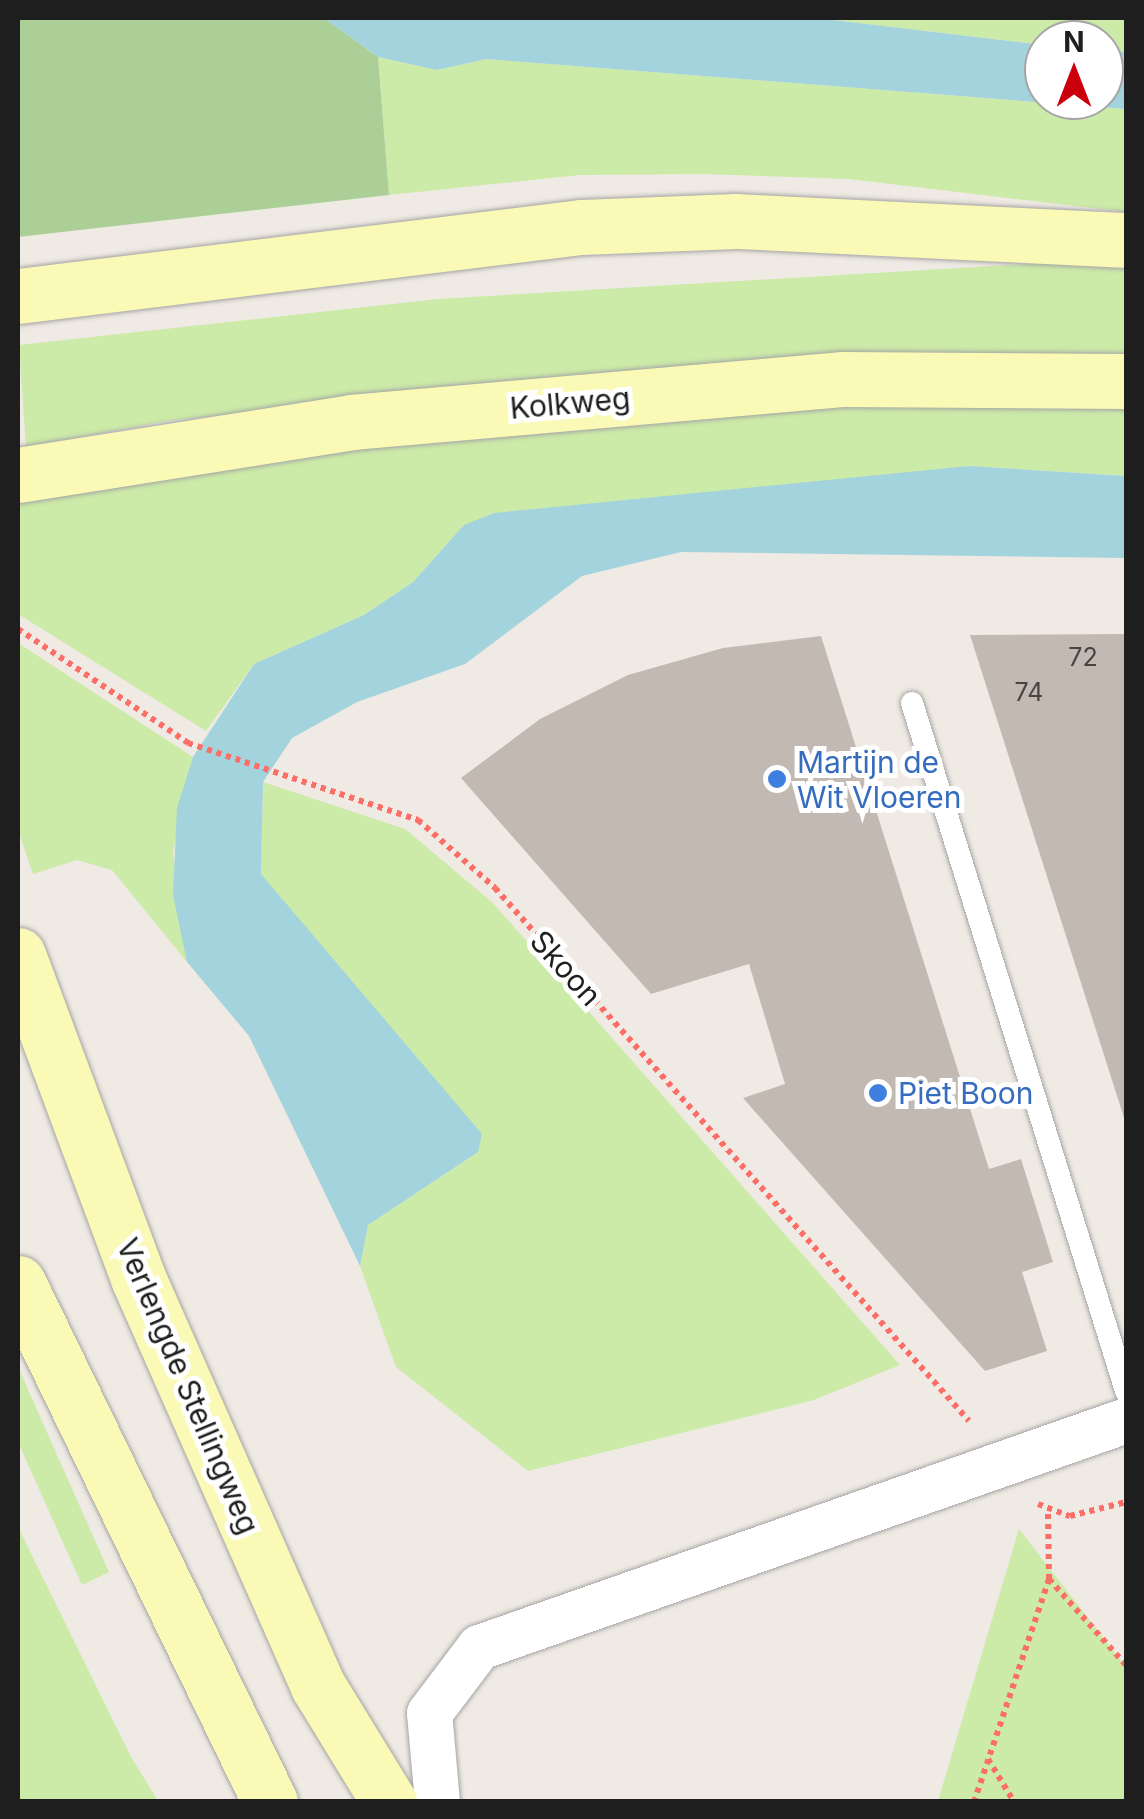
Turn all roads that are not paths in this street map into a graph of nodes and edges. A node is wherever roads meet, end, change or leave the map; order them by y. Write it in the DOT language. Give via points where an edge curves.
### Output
graph roads {
  1 [pos="1126,240"];
  2 [pos="18,296"];
  3 [pos="1126,381"];
  4 [pos="18,475"];
  5 [pos="912,703"];
  6 [pos="18,955"];
  7 [pos="18,1284"];
  8 [pos="1126,1391"];
  9 [pos="1126,1420"];
  10 [pos="270,1802"];
  11 [pos="390,1802"];
  12 [pos="437,1802"];
  1 -- 2 [label="street" via="736,221 581,227"];
  3 -- 4 [label="street, Kolkweg" via="843,379 351,422"];
  5 -- 8 [label="lane"];
  6 -- 11 [label="street, Verlengde Stellingweg" via="162,1331 318,1686"];
  7 -- 10 [label="street"];
  9 -- 12 [label="street" via="1002,1459 828,1532 479,1647 429,1712"];
}
